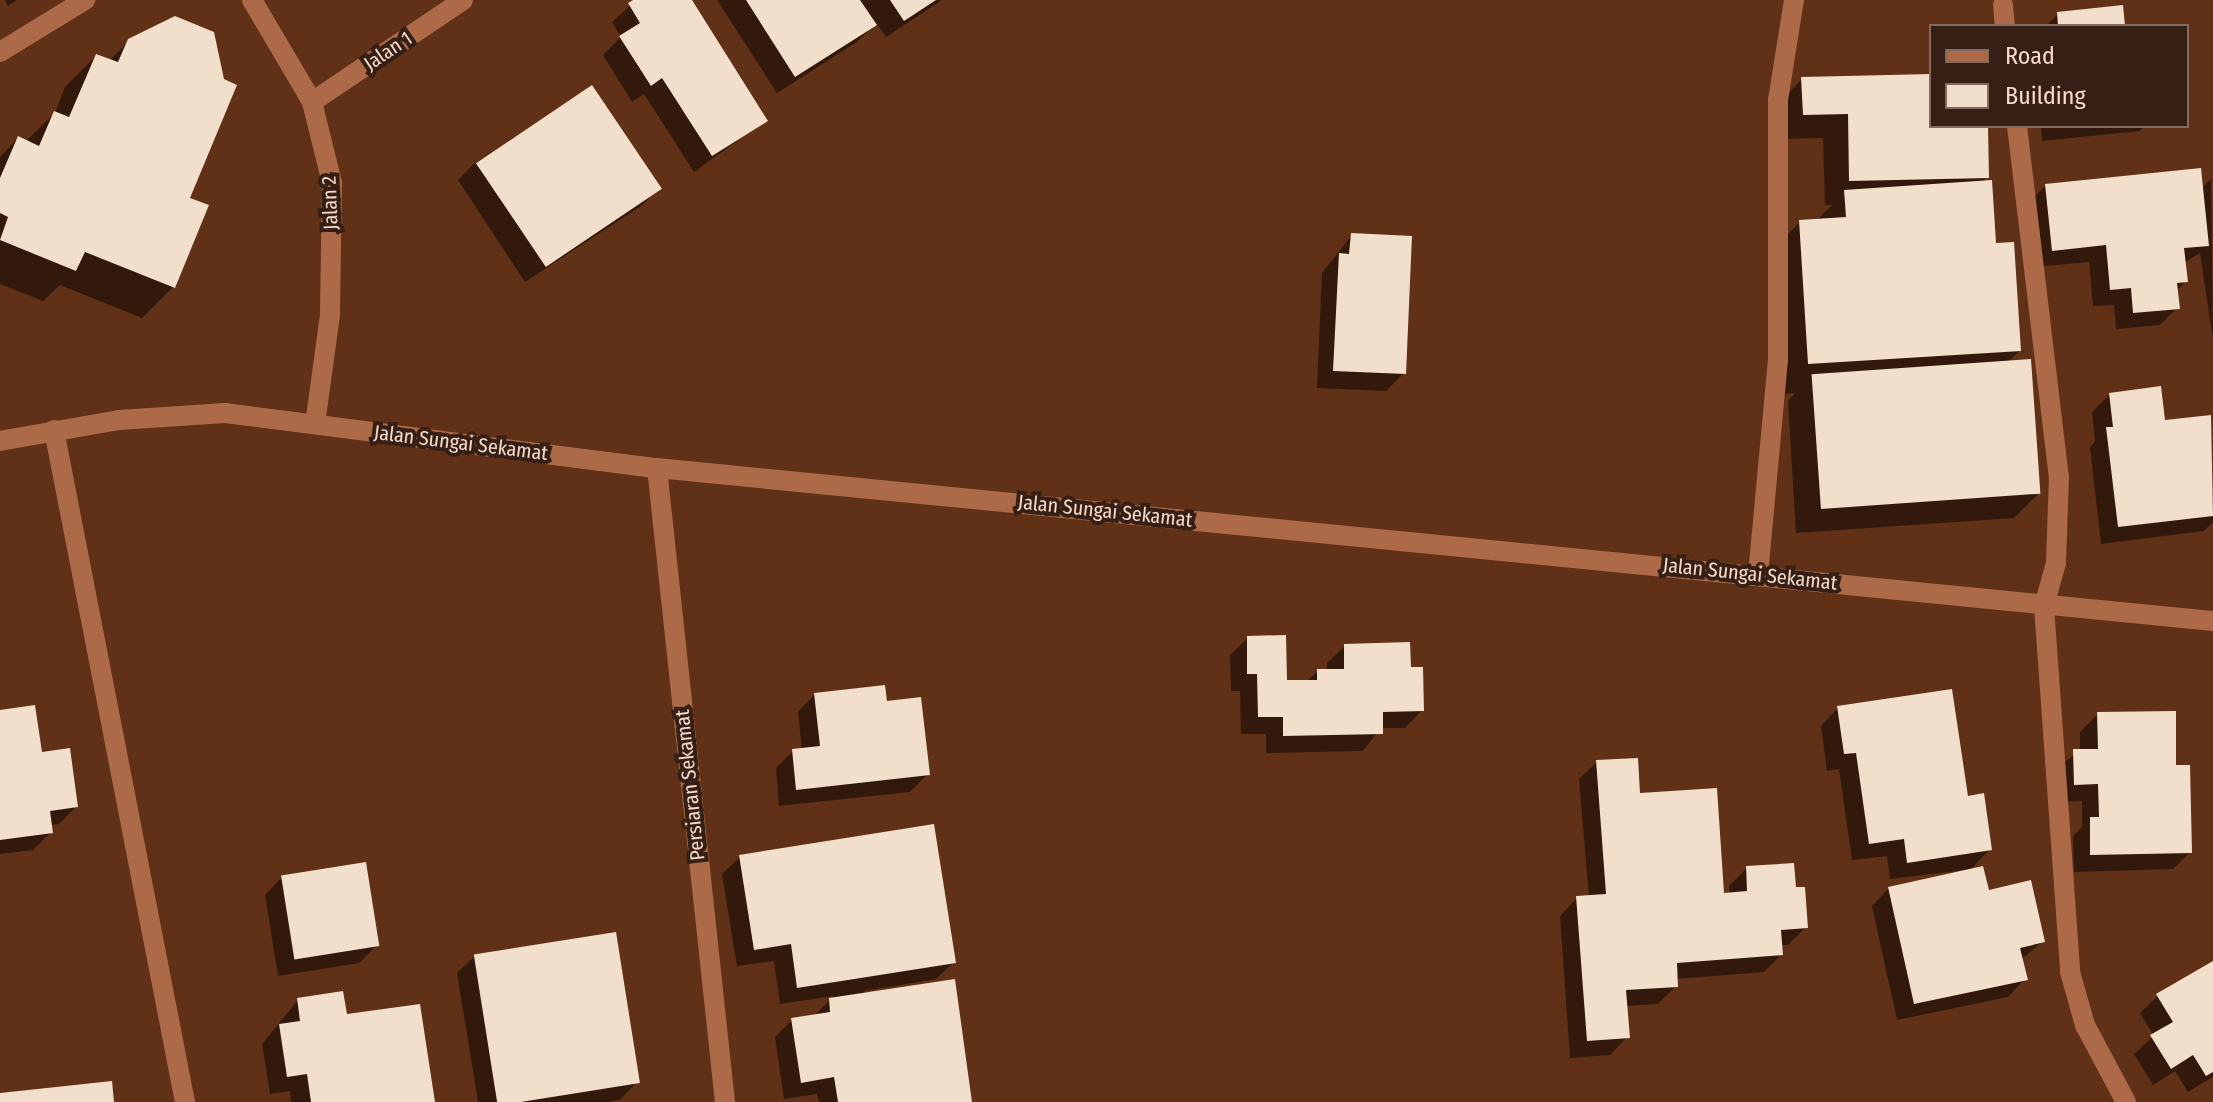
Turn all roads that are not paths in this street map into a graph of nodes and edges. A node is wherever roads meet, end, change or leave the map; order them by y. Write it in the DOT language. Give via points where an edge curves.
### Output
graph roads {
  1 [pos="85,0"];
  2 [pos="252,0"];
  3 [pos="463,0"];
  4 [pos="1794,0"];
  5 [pos="2003,5"];
  6 [pos="2005,24"];
  7 [pos="0,52"];
  8 [pos="312,102"];
  9 [pos="2017,128"];
  10 [pos="315,424"];
  11 [pos="54,430"];
  12 [pos="0,441"];
  13 [pos="657,468"];
  14 [pos="1758,575"];
  15 [pos="2044,606"];
  16 [pos="2213,621"];
  17 [pos="185,1102"];
  18 [pos="725,1102"];
  19 [pos="2126,1102"];
  1 -- 7 [label="street"];
  2 -- 8 [label="street, Jalan 2"];
  3 -- 8 [label="street, Jalan 1"];
  4 -- 14 [label="street" via="1778,100 1778,359"];
  5 -- 6 [label="street"];
  8 -- 10 [label="street, Jalan 2" via="332,183 330,315"];
  9 -- 15 [label="street" via="2059,476 2056,563"];
  10 -- 11 [label="street, Jalan Sungai Sekamat" via="225,413"];
  10 -- 13 [label="street, Jalan Sungai Sekamat"];
  11 -- 12 [label="street, Jalan Sungai Sekamat"];
  11 -- 17 [label="street"];
  13 -- 14 [label="street, Jalan Sungai Sekamat"];
  13 -- 18 [label="street, Persiaran Sekamat"];
  14 -- 15 [label="street, Jalan Sungai Sekamat"];
  15 -- 16 [label="street, Jalan Sungai Sekamat"];
  15 -- 19 [label="street" via="2070,972 2085,1025"];
}
